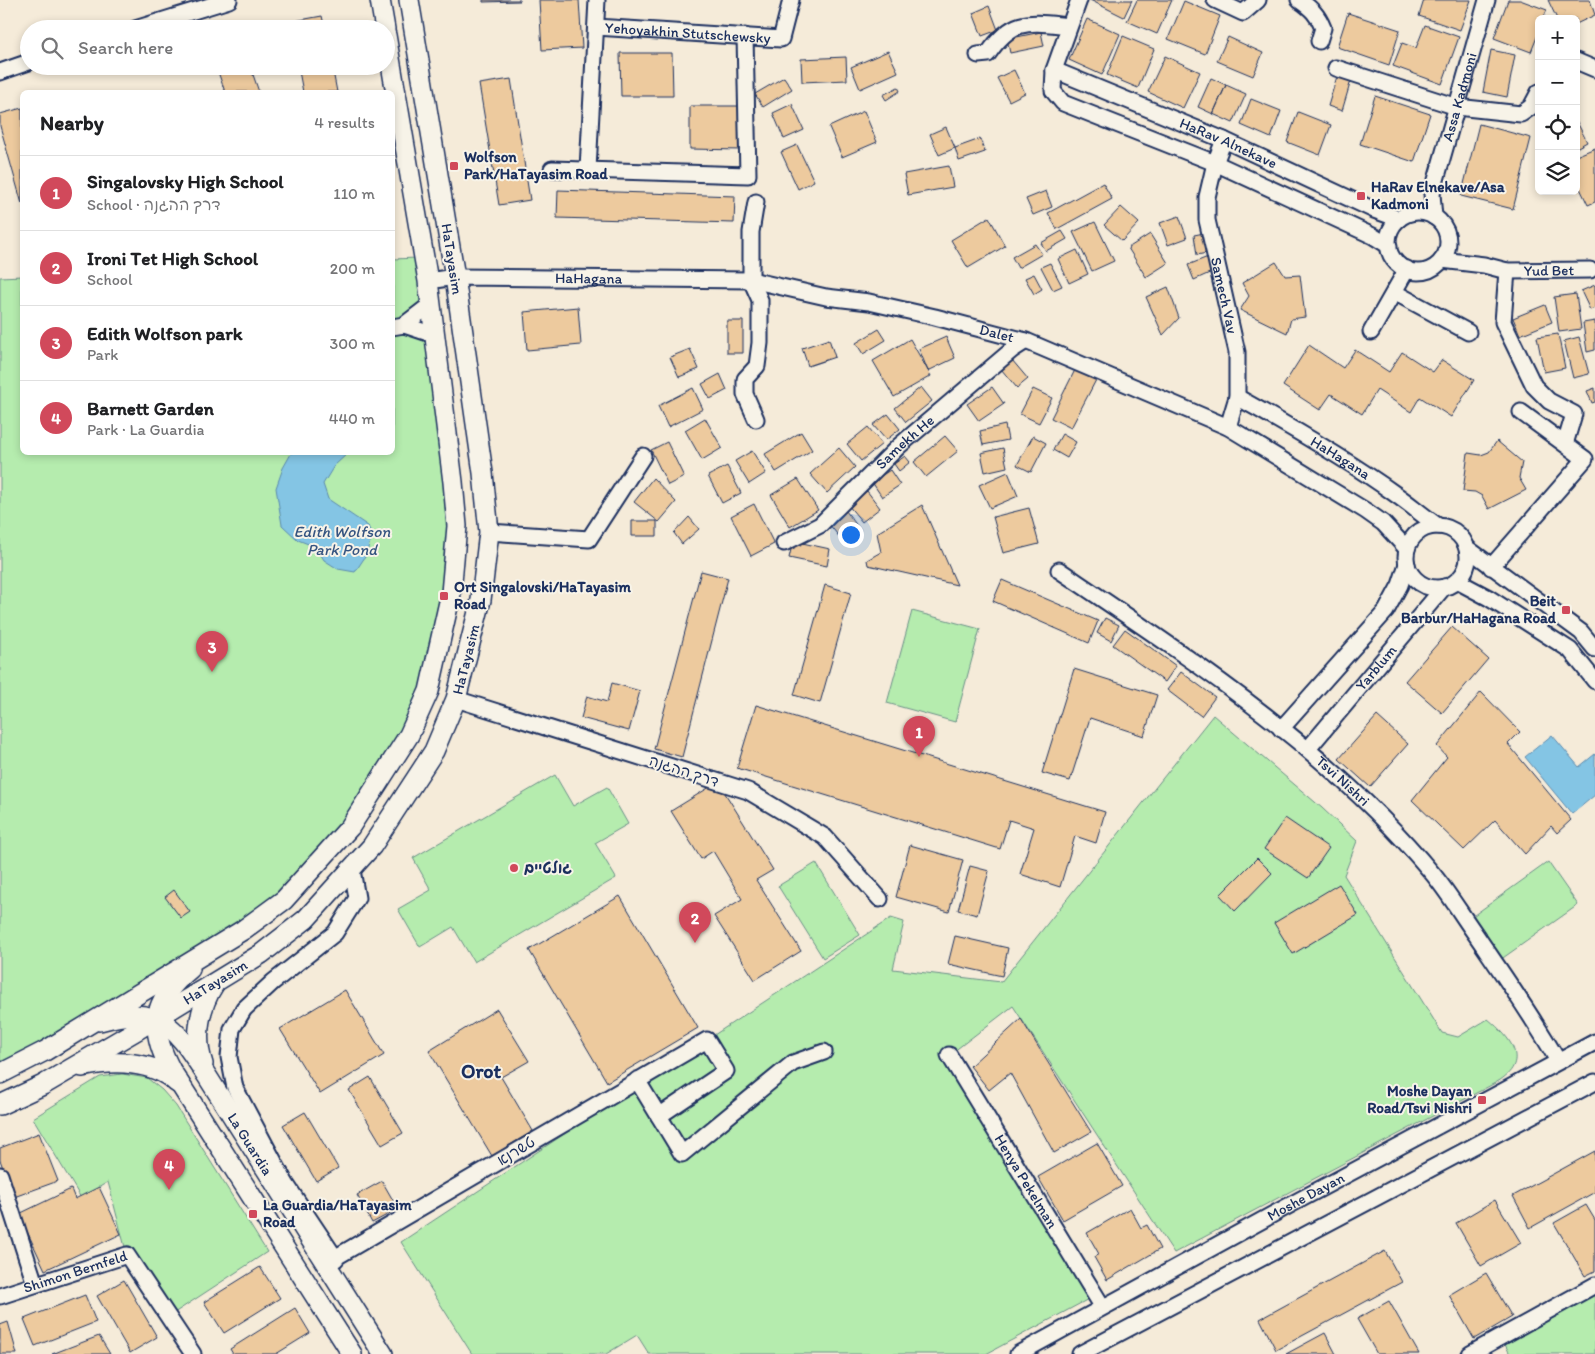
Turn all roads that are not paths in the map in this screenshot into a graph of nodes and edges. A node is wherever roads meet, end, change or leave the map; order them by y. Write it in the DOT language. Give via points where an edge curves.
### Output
graph roads {
  1 [pos="229,0"];
  2 [pos="380,0"];
  3 [pos="409,0"];
  4 [pos="597,0"];
  5 [pos="791,0"];
  6 [pos="1079,0"];
  7 [pos="1215,0"];
  8 [pos="1258,0"];
  9 [pos="1300,0"];
  10 [pos="1487,0"];
  11 [pos="164,20"];
  12 [pos="383,20"];
  13 [pos="1069,26"];
  14 [pos="596,27"];
  15 [pos="745,36"];
  16 [pos="1319,42"];
  17 [pos="978,55"];
  18 [pos="1580,63"];
  19 [pos="20,65"];
  20 [pos="1336,68"];
  21 [pos="1595,69"];
  22 [pos="1054,70"];
  23 [pos="0,72"];
  24 [pos="393,75"];
  25 [pos="1535,101"];
  26 [pos="1457,107"];
  27 [pos="1224,140"];
  28 [pos="1215,163"];
  29 [pos="552,168"];
  30 [pos="588,169"];
  31 [pos="1432,194"];
  32 [pos="756,202"];
  33 [pos="1418,212"];
  34 [pos="1434,217"];
  35 [pos="1399,219"];
  36 [pos="1447,245"];
  37 [pos="1388,246"];
  38 [pos="1442,260"];
  39 [pos="1484,265"];
  40 [pos="1407,269"];
  41 [pos="1590,270"];
  42 [pos="1507,271"];
  43 [pos="455,276"];
  44 [pos="751,280"];
  45 [pos="428,281"];
  46 [pos="1394,292"];
  47 [pos="430,305"];
  48 [pos="398,326"];
  49 [pos="1370,332"];
  50 [pos="1468,332"];
  51 [pos="434,335"];
  52 [pos="1026,341"];
  53 [pos="1237,397"];
  54 [pos="1522,412"];
  55 [pos="756,419"];
  56 [pos="1228,428"];
  57 [pos="1565,444"];
  58 [pos="643,456"];
  59 [pos="1438,526"];
  60 [pos="489,532"];
  61 [pos="784,543"];
  62 [pos="1467,548"];
  63 [pos="1407,557"];
  64 [pos="1491,567"];
  65 [pos="1059,570"];
  66 [pos="1450,584"];
  67 [pos="1595,648"];
  68 [pos="1595,681"];
  69 [pos="456,699"];
  70 [pos="1281,729"];
  71 [pos="1308,749"];
  72 [pos="352,870"];
  73 [pos="880,899"];
  74 [pos="224,941"];
  75 [pos="215,982"];
  76 [pos="157,1018"];
  77 [pos="85,1026"];
  78 [pos="1595,1042"];
  79 [pos="824,1052"];
  80 [pos="949,1055"];
  81 [pos="1558,1061"];
  82 [pos="71,1069"];
  83 [pos="0,1074"];
  84 [pos="207,1076"];
  85 [pos="637,1080"];
  86 [pos="1595,1082"];
  87 [pos="183,1088"];
  88 [pos="0,1105"];
  89 [pos="659,1116"];
  90 [pos="0,1176"];
  91 [pos="331,1261"];
  92 [pos="35,1284"];
  93 [pos="1595,1285"];
  94 [pos="0,1296"];
  95 [pos="1102,1306"];
  96 [pos="187,1352"];
  97 [pos="352,1354"];
  98 [pos="383,1354"];
  99 [pos="1018,1354"];
  100 [pos="1080,1354"];
  101 [pos="1470,1354"];
  1 -- 11 [label="street"];
  2 -- 12 [label="main road"];
  3 -- 43 [label="main road, HaTayasim"];
  4 -- 14 [label="street"];
  5 -- 15 [label="street, Yehoyakhin Stutschewsky" via="782,39"];
  6 -- 13 [label="street"];
  7 -- 8 [label="street" via="1243,13"];
  9 -- 16 [label="street" via="1312,8 1324,28"];
  10 -- 26 [label="street, Assa Kadmoni"];
  13 -- 17 [label="street" via="1017,25 1004,34 988,54"];
  13 -- 22 [label="street"];
  14 -- 15 [label="street, Yehoyakhin Stutschewsky"];
  14 -- 30 [label="street"];
  15 -- 30 [label="street" via="748,175"];
  18 -- 21 [label="street"];
  19 -- 23 [label="street"];
  20 -- 26 [label="street"];
  22 -- 27 [label="street, HaRav Alnekave"];
  22 -- 28 [label="street, HaRav Alnekave" via="1053,91 1063,103"];
  24 -- 45 [label="main road, HaTayasim"];
  25 -- 26 [label="street" via="1532,107 1521,114"];
  26 -- 31 [label="street, Assa Kadmoni"];
  27 -- 28 [label="street"];
  27 -- 35 [label="street, HaRav Alnekave"];
  28 -- 37 [label="street, HaRav Alnekave" via="1373,236"];
  28 -- 53 [label="street, Samech Vav" via="1206,197 1207,220 1234,332 1238,359"];
  29 -- 30 [label="street"];
  31 -- 33 [label="street, Assa Kadmoni"];
  31 -- 34 [label="street, Assa Kadmoni"];
  32 -- 44 [label="street" via="751,232"];
  33 -- 34 [label="street"];
  33 -- 35 [label="street"];
  34 -- 36 [label="street" via="1442,224"];
  35 -- 37 [label="street" via="1392,226"];
  36 -- 38 [label="street"];
  36 -- 39 [label="street"];
  37 -- 40 [label="street" via="1398,264"];
  38 -- 39 [label="street"];
  38 -- 40 [label="street" via="1427,270 1416,272"];
  39 -- 42 [label="street"];
  40 -- 46 [label="street"];
  41 -- 42 [label="street, Yud Bet"];
  42 -- 57 [label="street" via="1503,322 1534,386 1549,401 1574,414"];
  43 -- 44 [label="street, HaHagana"];
  43 -- 45 [label="street, HaHagana"];
  43 -- 60 [label="main road, HaTayasim"];
  44 -- 52 [label="street, Dalet" via="936,316"];
  44 -- 55 [label="street" via="760,300 760,343 757,366 745,379 745,394"];
  45 -- 47 [label="main road, HaTayasim"];
  46 -- 49 [label="street"];
  46 -- 50 [label="street"];
  47 -- 48 [label="street"];
  47 -- 51 [label="main road, HaTayasim"];
  48 -- 51 [label="street"];
  51 -- 74 [label="main road, HaTayasim" via="457,526 451,593 429,691 409,735 350,827 284,900"];
  52 -- 56 [label="street, Dalet"];
  52 -- 61 [label="street, Samekh He" via="898,446 820,524"];
  53 -- 56 [label="street, Samech Vav"];
  53 -- 59 [label="street, HaHagana" via="1309,438"];
  54 -- 57 [label="street"];
  56 -- 63 [label="street, HaHagana" via="1291,463 1384,523"];
  57 -- 64 [label="street" via="1585,459"];
  58 -- 60 [label="street" via="589,538"];
  59 -- 62 [label="street" via="1456,533"];
  59 -- 63 [label="street" via="1414,536"];
  60 -- 69 [label="main road, HaTayasim" via="482,600"];
  62 -- 64 [label="street"];
  62 -- 66 [label="street" via="1466,567"];
  63 -- 66 [label="street" via="1411,573 1425,586"];
  63 -- 70 [label="street, Yarblum" via="1400,585 1386,611"];
  64 -- 67 [label="street" via="1581,632"];
  65 -- 70 [label="street, Tsvi Nishri" via="1178,651"];
  66 -- 68 [label="street" via="1489,598 1570,650"];
  66 -- 71 [label="street, Yarblum"];
  69 -- 72 [label="main road, HaTayasim" via="434,751 372,846"];
  69 -- 73 [label="street, דרך ההגנה" via="748,791 824,837"];
  70 -- 71 [label="street, Tsvi Nishri"];
  71 -- 81 [label="street, Tsvi Nishri" via="1433,873 1534,1019"];
  72 -- 75 [label="main road, HaTayasim" via="306,919 261,954"];
  72 -- 91 [label="street" via="357,898 335,933 244,1009 230,1038 229,1057 235,1088"];
  74 -- 76 [label="main road, La Guardia" via="176,982"];
  74 -- 77 [label="main road, HaTayasim"];
  75 -- 76 [label="main road, HaTayasim"];
  75 -- 84 [label="main road" via="204,1003 199,1028 200,1052"];
  76 -- 77 [label="main road" via="138,1014"];
  76 -- 82 [label="main road, HaTayasim"];
  76 -- 84 [label="main road, La Guardia" via="176,1033"];
  76 -- 87 [label="main road, La Guardia" via="156,1033 160,1047"];
  77 -- 83 [label="main road, HaTayasim"];
  78 -- 81 [label="street, Moshe Dayan"];
  79 -- 89 [label="street" via="793,1062 682,1154"];
  80 -- 95 [label="street, Henya Pekelman"];
  81 -- 95 [label="street, Moshe Dayan"];
  82 -- 87 [label="main road" via="104,1063 135,1064 166,1074"];
  82 -- 88 [label="main road, HaTayasim"];
  84 -- 91 [label="main road, La Guardia"];
  85 -- 89 [label="street"];
  85 -- 89 [label="street, טשרנא" via="707,1040 726,1071"];
  85 -- 91 [label="street, טשרנא"];
  86 -- 100 [label="street"];
  87 -- 97 [label="main road, La Guardia"];
  90 -- 92 [label="street"];
  91 -- 98 [label="main road, La Guardia"];
  92 -- 94 [label="street, Shimon Bernfeld"];
  92 -- 96 [label="street, Shimon Bernfeld" via="127,1255"];
  93 -- 101 [label="street"];
  95 -- 99 [label="street, Moshe Dayan"];
}
